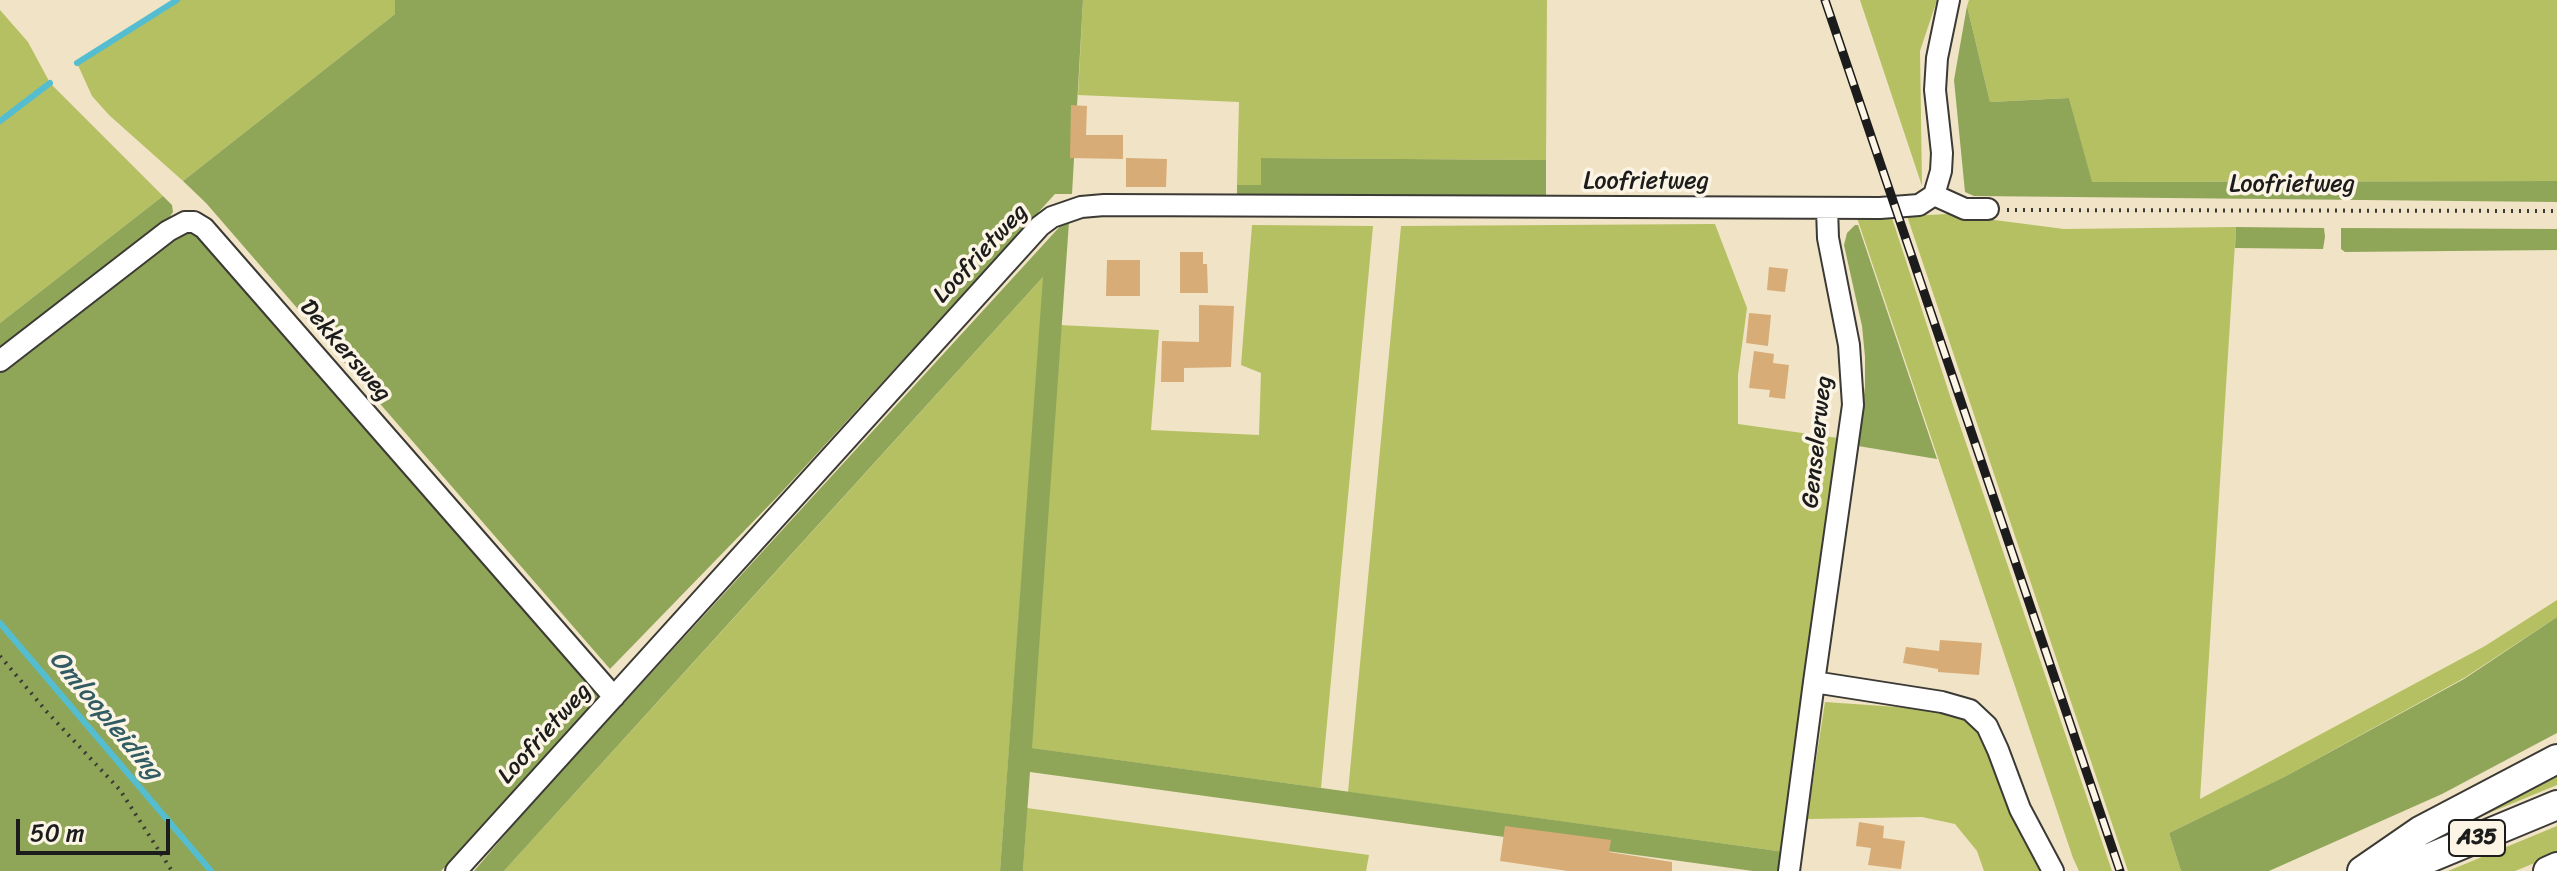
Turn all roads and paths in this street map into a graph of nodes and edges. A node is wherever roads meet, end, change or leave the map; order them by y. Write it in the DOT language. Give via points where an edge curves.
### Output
graph roads {
  1 [pos="1949,0"];
  2 [pos="1934,195"];
  3 [pos="1827,208"];
  4 [pos="1988,209"];
  5 [pos="2557,211"];
  6 [pos="0,361"];
  7 [pos="0,656"];
  8 [pos="1814,682"];
  9 [pos="614,697"];
  10 [pos="2557,759"];
  11 [pos="2557,805"];
  12 [pos="2557,867"];
  13 [pos="172,871"];
  14 [pos="456,871"];
  15 [pos="1789,871"];
  16 [pos="2053,871"];
  17 [pos="2362,871"];
  18 [pos="2398,871"];
  19 [pos="2548,871"];
  1 -- 2 [label="street" via="1937,58 1942,153"];
  2 -- 3 [label="street, Loofrietweg" via="1919,205"];
  2 -- 4 [label="street" via="1965,209"];
  3 -- 8 [label="street, Genselerweg" via="1853,405"];
  3 -- 9 [label="street, Loofrietweg" via="1104,205 1063,211 1040,226"];
  4 -- 5 [label="path, Loofrietweg"];
  6 -- 9 [label="street, Dekkersweg" via="168,231 194,222"];
  7 -- 13 [label="path" via="120,790"];
  8 -- 15 [label="street, Genselerweg"];
  8 -- 16 [label="street" via="1970,710 1987,726 2020,809"];
  9 -- 14 [label="street, Loofrietweg"];
  10 -- 17 [label="highway, A35" via="2420,831"];
  11 -- 18 [label="highway, A35"];
  12 -- 19 [label="highway"];
}
